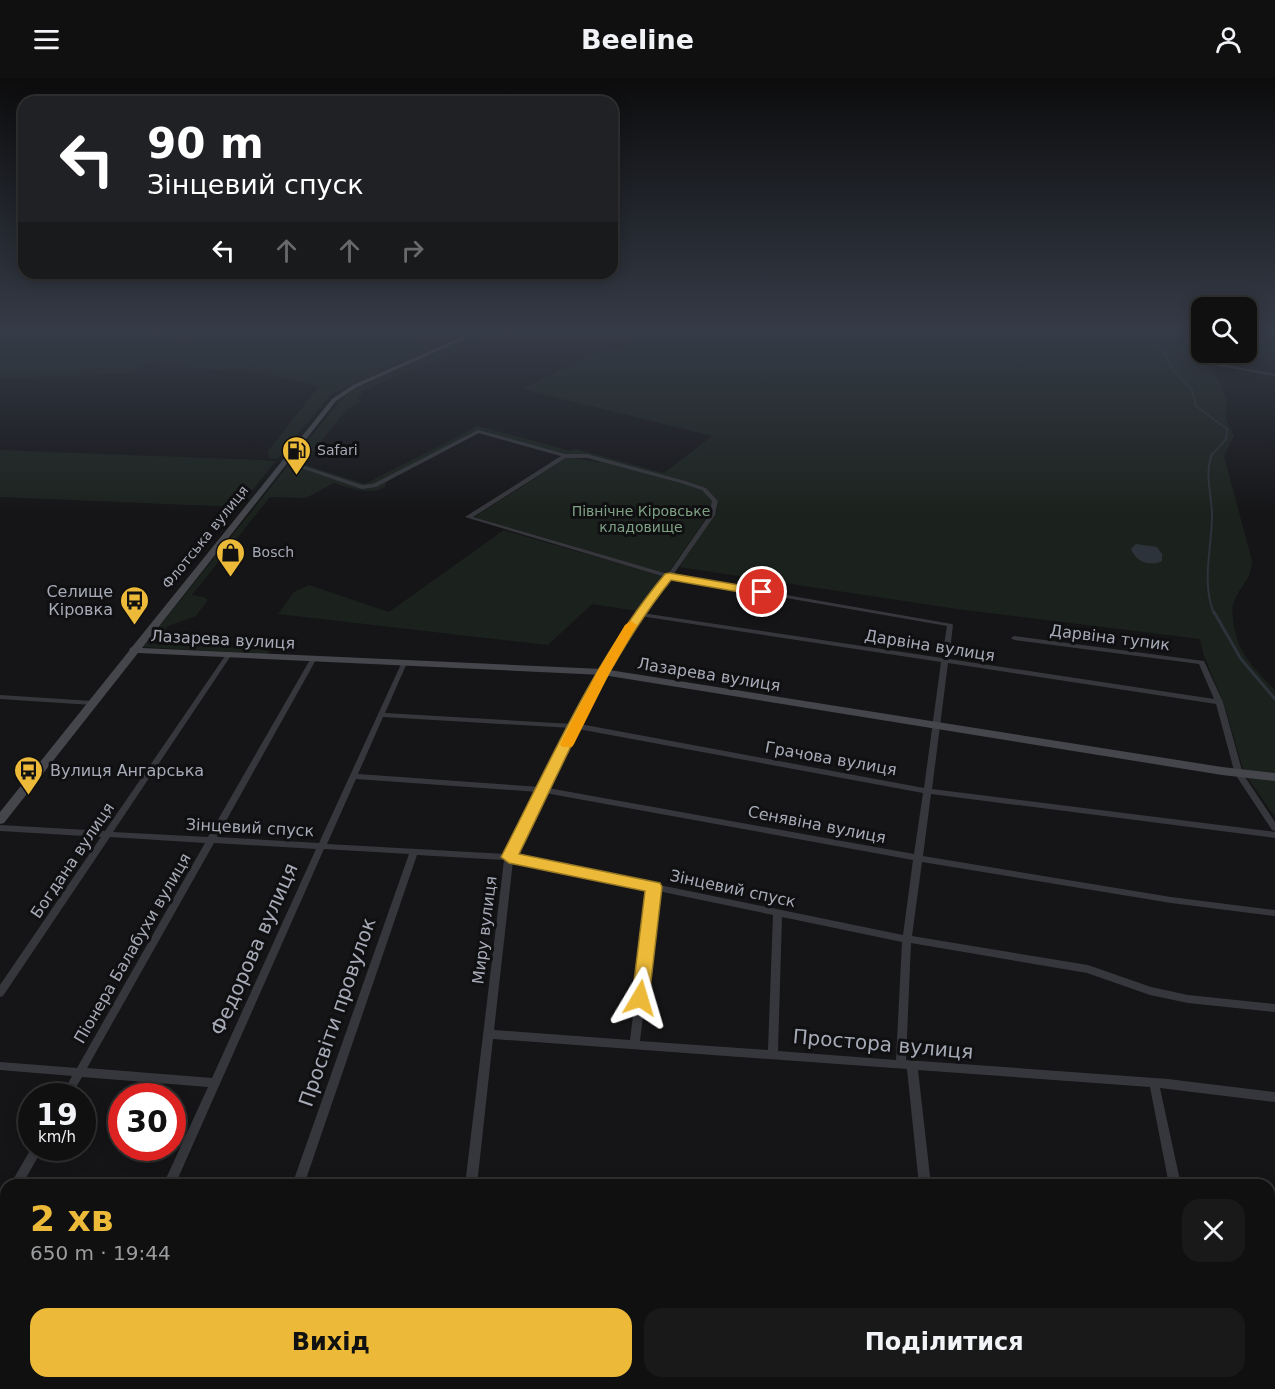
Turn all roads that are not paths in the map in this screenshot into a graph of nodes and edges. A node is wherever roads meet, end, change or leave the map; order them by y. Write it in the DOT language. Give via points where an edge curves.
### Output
graph roads {
  1 [pos="344,392"];
  2 [pos="565,456"];
  3 [pos="284,462"];
  4 [pos="669,576"];
  5 [pos="638,614"];
  6 [pos="1014,638"];
  7 [pos="133,650"];
  8 [pos="229,654"];
  9 [pos="314,658"];
  10 [pos="945,662"];
  11 [pos="404,663"];
  12 [pos="603,672"];
  13 [pos="2,699"];
  14 [pos="1219,702"];
  15 [pos="92,703"];
  16 [pos="381,715"];
  17 [pos="936,725"];
  18 [pos="576,726"];
  19 [pos="1239,774"];
  20 [pos="353,776"];
  21 [pos="1275,777"];
  22 [pos="543,790"];
  23 [pos="927,791"];
  24 [pos="0,820"];
  25 [pos="0,828"];
  26 [pos="1275,828"];
  27 [pos="108,834"];
  28 [pos="1275,835"];
  29 [pos="212,840"];
  30 [pos="322,846"];
  31 [pos="414,852"];
  32 [pos="509,857"];
  33 [pos="918,858"];
  34 [pos="654,887"];
  35 [pos="778,913"];
  36 [pos="1275,913"];
  37 [pos="907,939"];
  38 [pos="0,993"];
  39 [pos="1275,1008"];
  40 [pos="488,1034"];
  41 [pos="635,1043"];
  42 [pos="773,1053"];
  43 [pos="907,1064"];
  44 [pos="0,1066"];
  45 [pos="80,1072"];
  46 [pos="74,1083"];
  47 [pos="215,1083"];
  48 [pos="1154,1083"];
  49 [pos="1275,1097"];
  50 [pos="30,1161"];
  51 [pos="19,1179"];
  52 [pos="172,1179"];
  53 [pos="300,1179"];
  54 [pos="472,1179"];
  55 [pos="925,1179"];
  56 [pos="1174,1179"];
  1 -- 3 [label="street, Флотська вулиця"];
  2 -- 3 [label="street" via="478,431 374,486 362,487"];
  2 -- 4 [label="street, Миру вулиця" via="598,459 708,492 715,501 714,511"];
  2 -- 4 [label="street" via="468,517"];
  3 -- 7 [label="street, Флотська вулиця"];
  4 -- 5 [label="street, Миру вулиця"];
  4 -- 10 [label="street" via="950,625"];
  5 -- 10 [label="street, Дарвіна вулиця"];
  5 -- 12 [label="street, Миру вулиця"];
  6 -- 14 [label="street, Дарвіна тупик" via="1202,662"];
  7 -- 8 [label="street, Лазарева вулиця"];
  7 -- 15 [label="street, Флотська вулиця"];
  8 -- 9 [label="street, Лазарева вулиця"];
  8 -- 27 [label="street, Богдана вулиця"];
  9 -- 11 [label="street, Лазарева вулиця"];
  9 -- 29 [label="street, Піонера Балабухи вулиця"];
  10 -- 14 [label="street, Дарвіна вулиця"];
  10 -- 17 [label="street"];
  11 -- 12 [label="street, Лазарева вулиця"];
  11 -- 16 [label="street, Федорова вулиця"];
  12 -- 17 [label="street, Лазарева вулиця"];
  12 -- 18 [label="street, Миру вулиця"];
  13 -- 15 [label="street"];
  14 -- 19 [label="street"];
  15 -- 24 [label="street, Флотська вулиця"];
  16 -- 18 [label="street, Грачова вулиця"];
  16 -- 20 [label="street, Федорова вулиця"];
  17 -- 19 [label="street, Лазарева вулиця"];
  17 -- 23 [label="street"];
  18 -- 22 [label="street, Миру вулиця"];
  18 -- 23 [label="street, Грачова вулиця"];
  19 -- 21 [label="street, Лазарева вулиця"];
  19 -- 26 [label="street"];
  20 -- 22 [label="street, Сенявіна вулиця"];
  20 -- 30 [label="street, Федорова вулиця"];
  22 -- 32 [label="street, Миру вулиця"];
  22 -- 33 [label="street, Сенявіна вулиця"];
  23 -- 28 [label="street, Грачова вулиця"];
  23 -- 33 [label="street"];
  25 -- 27 [label="street, Зінцевий спуск"];
  27 -- 29 [label="street, Зінцевий спуск"];
  27 -- 38 [label="street, Богдана вулиця"];
  29 -- 30 [label="street, Зінцевий спуск"];
  29 -- 45 [label="street, Піонера Балабухи вулиця"];
  30 -- 31 [label="street, Зінцевий спуск"];
  30 -- 47 [label="street, Федорова вулиця"];
  31 -- 32 [label="street, Зінцевий спуск"];
  31 -- 53 [label="street, Просвіти провулок"];
  32 -- 34 [label="street, Зінцевий спуск"];
  32 -- 40 [label="street, Миру вулиця"];
  33 -- 36 [label="street, Сенявіна вулиця"];
  33 -- 37 [label="street"];
  34 -- 35 [label="street, Зінцевий спуск"];
  34 -- 41 [label="street"];
  35 -- 37 [label="street, Зінцевий спуск"];
  35 -- 42 [label="street"];
  37 -- 39 [label="street, Зінцевий спуск" via="1088,969 1150,992"];
  37 -- 43 [label="street"];
  40 -- 41 [label="street, Простора вулиця"];
  40 -- 54 [label="street, Миру вулиця"];
  41 -- 42 [label="street, Простора вулиця"];
  42 -- 43 [label="street, Простора вулиця"];
  43 -- 48 [label="street, Простора вулиця"];
  43 -- 55 [label="street"];
  44 -- 45 [label="street"];
  45 -- 46 [label="street, Піонера Балабухи вулиця"];
  45 -- 47 [label="street"];
  47 -- 52 [label="street, Федорова вулиця"];
  48 -- 49 [label="street, Простора вулиця"];
  48 -- 56 [label="street"];
  50 -- 51 [label="street"];
}
